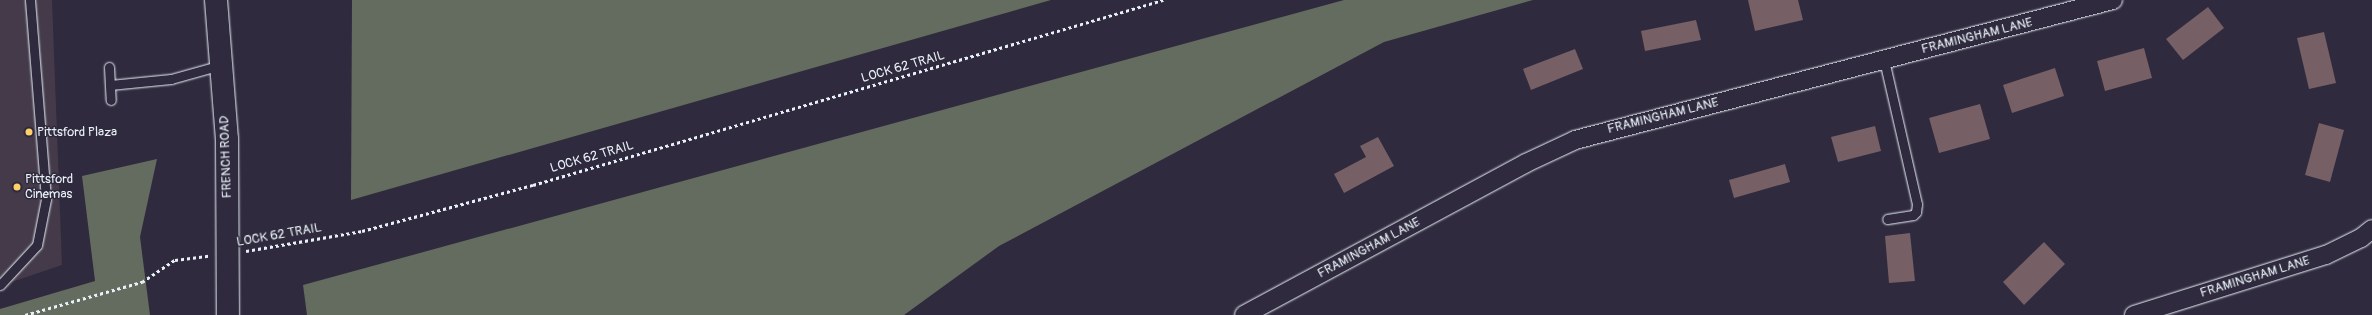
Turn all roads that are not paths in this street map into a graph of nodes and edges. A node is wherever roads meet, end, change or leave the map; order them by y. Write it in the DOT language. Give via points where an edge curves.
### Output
graph roads {
  1 [pos="30,0"];
  2 [pos="216,0"];
  3 [pos="2113,0"];
  4 [pos="1884,60"];
  5 [pos="221,65"];
  6 [pos="110,67"];
  7 [pos="110,84"];
  8 [pos="111,100"];
  9 [pos="1887,219"];
  10 [pos="2372,229"];
  11 [pos="0,285"];
  12 [pos="228,315"];
  13 [pos="1244,315"];
  14 [pos="2134,315"];
  1 -- 11 [label="lane" via="46,199 36,245"];
  2 -- 5 [label="street, FRENCH ROAD"];
  3 -- 4 [label="street, FRAMINGHAM LANE"];
  4 -- 9 [label="lane" via="1918,204 1913,215"];
  4 -- 13 [label="street, FRAMINGHAM LANE" via="1575,140 1526,163"];
  5 -- 7 [label="lane" via="171,79"];
  5 -- 12 [label="street, FRENCH ROAD" via="227,139"];
  6 -- 7 [label="lane"];
  7 -- 8 [label="lane"];
  10 -- 14 [label="street, FRAMINGHAM LANE" via="2361,238 2326,255"];
}
